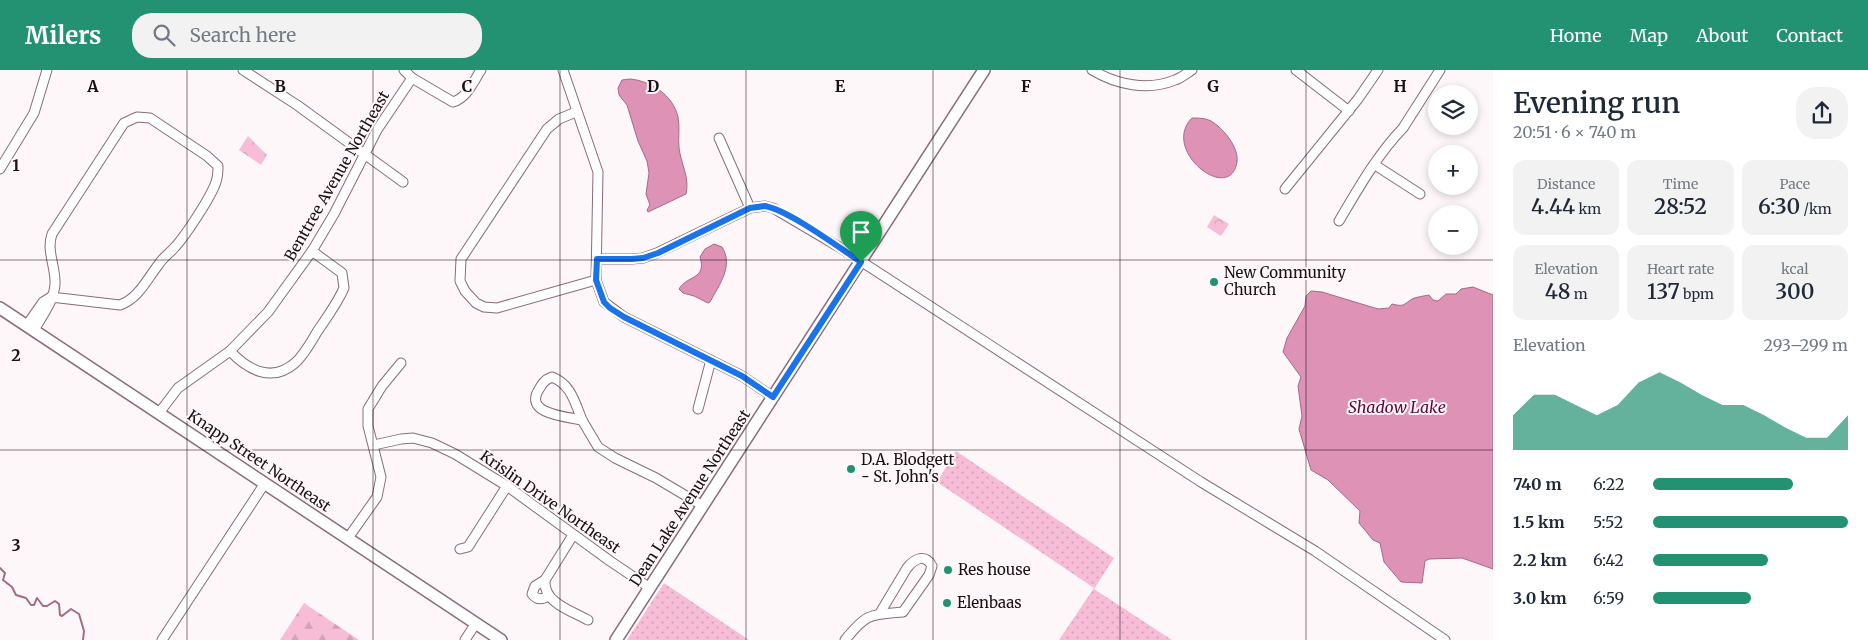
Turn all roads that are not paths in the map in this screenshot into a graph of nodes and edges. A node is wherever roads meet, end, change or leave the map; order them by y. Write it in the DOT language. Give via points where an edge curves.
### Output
graph roads {
  1 [pos="47,70"];
  2 [pos="243,70"];
  3 [pos="404,70"];
  4 [pos="481,70"];
  5 [pos="563,70"];
  6 [pos="984,70"];
  7 [pos="1092,70"];
  8 [pos="1192,70"];
  9 [pos="1296,70"];
  10 [pos="1378,70"];
  11 [pos="1440,70"];
  12 [pos="412,78"];
  13 [pos="1349,111"];
  14 [pos="576,112"];
  15 [pos="719,138"];
  16 [pos="365,156"];
  17 [pos="1375,165"];
  18 [pos="0,170"];
  19 [pos="403,182"];
  20 [pos="1285,189"];
  21 [pos="1420,194"];
  22 [pos="750,208"];
  23 [pos="1338,221"];
  24 [pos="312,251"];
  25 [pos="597,259"];
  26 [pos="861,262"];
  27 [pos="596,280"];
  28 [pos="51,297"];
  29 [pos="0,308"];
  30 [pos="30,328"];
  31 [pos="230,351"];
  32 [pos="711,360"];
  33 [pos="401,363"];
  34 [pos="773,397"];
  35 [pos="698,409"];
  36 [pos="159,412"];
  37 [pos="582,420"];
  38 [pos="374,445"];
  39 [pos="265,483"];
  40 [pos="507,486"];
  41 [pos="703,506"];
  42 [pos="573,535"];
  43 [pos="348,538"];
  44 [pos="460,549"];
  45 [pos="545,580"];
  46 [pos="650,588"];
  47 [pos="548,596"];
  48 [pos="880,613"];
  49 [pos="588,620"];
  50 [pos="476,623"];
  51 [pos="162,640"];
  52 [pos="465,640"];
  53 [pos="501,640"];
  54 [pos="616,640"];
  55 [pos="845,640"];
  56 [pos="1445,640"];
  1 -- 18 [label="street" via="34,113"];
  2 -- 16 [label="street" via="297,105"];
  3 -- 12 [label="street"];
  4 -- 12 [label="street" via="460,100 452,102"];
  5 -- 14 [label="street"];
  6 -- 26 [label="main road, Dean Lake Avenue Northeast"];
  7 -- 8 [label="street" via="1104,78 1139,86 1175,80"];
  9 -- 13 [label="street"];
  10 -- 13 [label="street"];
  11 -- 17 [label="street"];
  12 -- 16 [label="street, Benttree Avenue Northeast" via="377,130"];
  13 -- 20 [label="street"];
  14 -- 25 [label="street" via="598,172"];
  14 -- 27 [label="street" via="559,119 547,129 461,259 460,281 476,303 497,308"];
  15 -- 22 [label="street"];
  16 -- 19 [label="street"];
  16 -- 24 [label="street, Benttree Avenue Northeast"];
  17 -- 21 [label="street"];
  17 -- 23 [label="street"];
  22 -- 25 [label="street" via="643,258"];
  22 -- 26 [label="street" via="773,208"];
  24 -- 31 [label="street, Benttree Avenue Northeast" via="268,312"];
  24 -- 31 [label="street" via="342,273 344,288 296,363 277,373 267,373 241,363"];
  25 -- 27 [label="street"];
  26 -- 34 [label="main road, Dean Lake Avenue Northeast"];
  26 -- 56 [label="street" via="1201,482 1315,551"];
  27 -- 32 [label="street" via="604,302 610,308"];
  28 -- 28 [label="street" via="55,285 49,243 52,234 124,123 136,117 150,118 218,166 216,183 192,223 136,296 120,305"];
  28 -- 30 [label="street" via="49,306"];
  29 -- 30 [label="main road, Knapp Street Northeast"];
  30 -- 36 [label="main road, Knapp Street Northeast"];
  31 -- 36 [label="street, Benttree Avenue Northeast" via="178,388"];
  32 -- 34 [label="street"];
  32 -- 35 [label="street"];
  33 -- 38 [label="street" via="368,409 368,426"];
  34 -- 41 [label="main road, Dean Lake Avenue Northeast"];
  36 -- 39 [label="main road, Knapp Street Northeast"];
  37 -- 37 [label="street" via="548,413 536,405 535,399 544,380 552,377 569,388"];
  37 -- 41 [label="street" via="598,447"];
  38 -- 40 [label="street, Krislin Drive Northeast" via="401,439 422,439 455,454"];
  38 -- 43 [label="street" via="381,477 376,496"];
  39 -- 43 [label="main road, Knapp Street Northeast"];
  39 -- 51 [label="street"];
  40 -- 42 [label="street, Krislin Drive Northeast"];
  40 -- 44 [label="street" via="468,546"];
  41 -- 46 [label="main road, Dean Lake Avenue Northeast"];
  42 -- 45 [label="street"];
  42 -- 46 [label="street, Krislin Drive Northeast"];
  43 -- 50 [label="main road, Knapp Street Northeast"];
  45 -- 47 [label="street"];
  45 -- 47 [label="street" via="534,586 532,594 540,600"];
  46 -- 54 [label="main road, Dean Lake Avenue Northeast"];
  47 -- 49 [label="street"];
  48 -- 48 [label="street" via="903,612 929,575 932,566 929,562 917,558 912,562"];
  48 -- 55 [label="street" via="860,622"];
  50 -- 52 [label="street"];
  50 -- 53 [label="main road, Knapp Street Northeast"];
}
